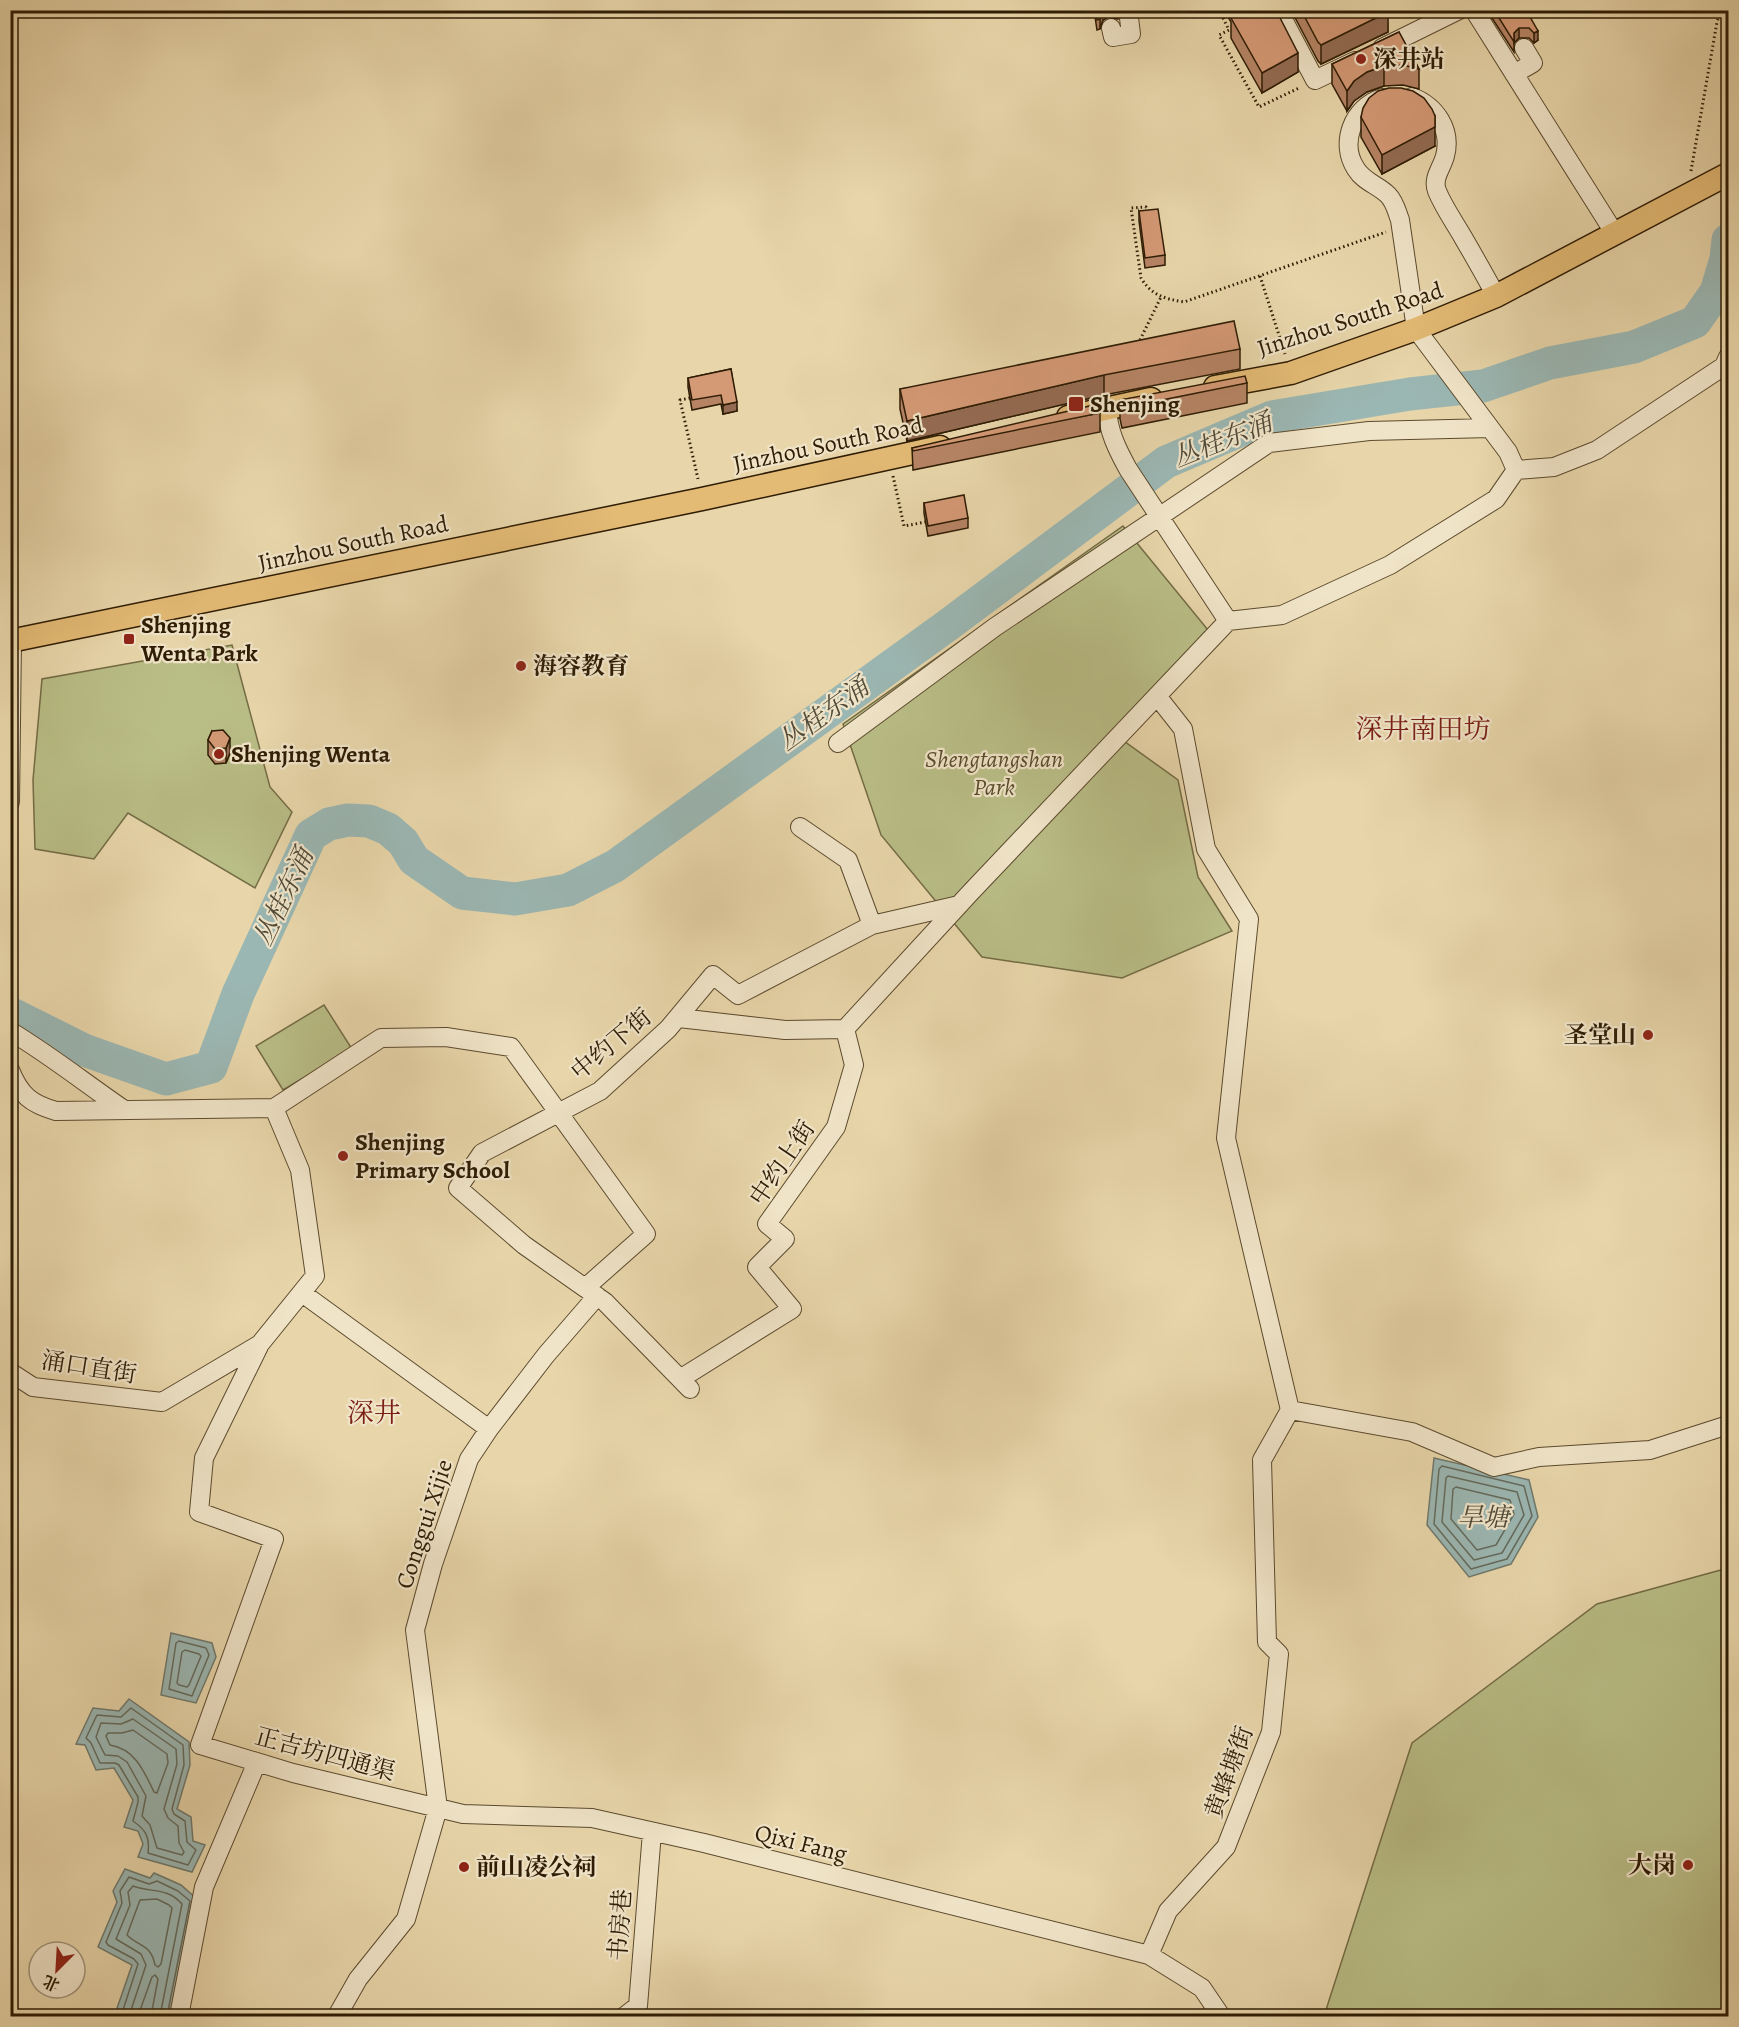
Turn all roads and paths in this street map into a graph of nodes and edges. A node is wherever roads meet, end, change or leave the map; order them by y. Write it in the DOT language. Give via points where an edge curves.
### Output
graph roads {
  1 [pos="1128,10"];
  2 [pos="1219,10"];
  3 [pos="1278,10"];
  4 [pos="1459,10"];
  5 [pos="1474,10"];
  6 [pos="1721,10"];
  7 [pos="1111,27"];
  8 [pos="1524,48"];
  9 [pos="1514,74"];
  10 [pos="1316,80"];
  11 [pos="1728,174"];
  12 [pos="1695,191"];
  13 [pos="1148,220"];
  14 [pos="1401,227"];
  15 [pos="1615,234"];
  16 [pos="1260,276"];
  17 [pos="1496,296"];
  18 [pos="1161,297"];
  19 [pos="1416,329"];
  20 [pos="1136,347"];
  21 [pos="1727,364"];
  22 [pos="1291,373"];
  23 [pos="1199,390"];
  24 [pos="1176,394"];
  25 [pos="690,398"];
  26 [pos="1107,408"];
  27 [pos="1050,421"];
  28 [pos="1490,428"];
  29 [pos="958,443"];
  30 [pos="889,459"];
  31 [pos="1516,470"];
  32 [pos="702,499"];
  33 [pos="1158,516"];
  34 [pos="926,522"];
  35 [pos="1228,621"];
  36 [pos="11,641"];
  37 [pos="1156,696"];
  38 [pos="838,743"];
  39 [pos="10,802"];
  40 [pos="800,827"];
  41 [pos="959,905"];
  42 [pos="872,925"];
  43 [pos="679,1018"];
  44 [pos="845,1029"];
  45 [pos="10,1031"];
  46 [pos="10,1070"];
  47 [pos="274,1108"];
  48 [pos="123,1109"];
  49 [pos="559,1112"];
  50 [pos="591,1292"];
  51 [pos="302,1293"];
  52 [pos="260,1344"];
  53 [pos="10,1372"];
  54 [pos="685,1384"];
  55 [pos="1290,1410"];
  56 [pos="1728,1425"];
  57 [pos="489,1429"];
  58 [pos="257,1762"];
  59 [pos="438,1808"];
  60 [pos="652,1832"];
  61 [pos="1149,1955"];
  62 [pos="179,2016"];
  63 [pos="337,2016"];
  64 [pos="625,2016"];
  65 [pos="1221,2016"];
  1 -- 7 [label="street" via="1131,34 1113,37"];
  2 -- 10 [label="path" via="1229,30 1219,36 1258,107"];
  3 -- 10 [label="street"];
  4 -- 10 [label="street"];
  5 -- 9 [label="street"];
  6 -- 12 [label="path"];
  8 -- 9 [label="street" via="1533,63"];
  9 -- 15 [label="street"];
  11 -- 12 [label="main road, Jinzhou South Road"];
  12 -- 15 [label="main road, Jinzhou South Road"];
  13 -- 18 [label="path" via="1146,207 1131,208 1141,278 1147,288"];
  14 -- 16 [label="path"];
  14 -- 17 [label="street" via="1390,196 1366,181 1350,154 1353,122 1375,100 1390,95 1422,101 1443,125 1447,141 1435,179 1436,188"];
  14 -- 19 [label="street"];
  15 -- 17 [label="main road, Jinzhou South Road"];
  16 -- 18 [label="path" via="1184,302"];
  16 -- 22 [label="path"];
  17 -- 19 [label="main road, Jinzhou South Road"];
  18 -- 20 [label="path"];
  19 -- 22 [label="main road, Jinzhou South Road"];
  19 -- 28 [label="street"];
  21 -- 31 [label="street" via="1597,450 1554,466"];
  22 -- 23 [label="main road, Jinzhou South Road"];
  24 -- 26 [label="main road"];
  25 -- 32 [label="path" via="680,400"];
  26 -- 27 [label="main road"];
  26 -- 33 [label="street" via="1114,443"];
  28 -- 31 [label="street"];
  28 -- 33 [label="street" via="1369,431 1269,443"];
  29 -- 30 [label="main road, Jinzhou South Road"];
  30 -- 32 [label="main road, Jinzhou South Road"];
  30 -- 34 [label="path" via="904,526"];
  31 -- 35 [label="street" via="1496,499 1390,565 1282,615"];
  32 -- 36 [label="main road, Jinzhou South Road"];
  33 -- 35 [label="street"];
  33 -- 38 [label="street" via="995,627"];
  35 -- 37 [label="street"];
  36 -- 39 [label="street"];
  37 -- 41 [label="street"];
  37 -- 55 [label="street" via="1183,729 1206,849 1249,919 1226,1138"];
  40 -- 42 [label="street" via="848,860"];
  41 -- 42 [label="street"];
  41 -- 44 [label="street"];
  42 -- 43 [label="street, 中约下街" via="738,995 713,975"];
  43 -- 44 [label="street" via="785,1030"];
  43 -- 49 [label="street, 中约下街" via="600,1091"];
  44 -- 54 [label="street, 中约上街" via="854,1065 836,1127 767,1224 785,1239 758,1267 792,1309"];
  45 -- 48 [label="street"];
  46 -- 48 [label="street" via="26,1097 40,1106 56,1111"];
  47 -- 48 [label="street"];
  47 -- 49 [label="street" via="381,1038 446,1037 511,1047"];
  47 -- 51 [label="street" via="300,1170 315,1276"];
  49 -- 50 [label="street, Conggui Xijie" via="646,1234"];
  49 -- 50 [label="street, 中约下街" via="482,1153 458,1188 524,1245"];
  50 -- 54 [label="street, 中约下街"];
  50 -- 57 [label="street, Conggui Xijie"];
  51 -- 52 [label="street"];
  51 -- 57 [label="street"];
  52 -- 53 [label="street, 涌口直街" via="162,1402 33,1387"];
  52 -- 58 [label="street, 正吉坊四通渠" via="204,1458 199,1512 274,1539 200,1745"];
  55 -- 56 [label="street" via="1412,1432 1494,1467 1539,1457 1650,1450"];
  55 -- 61 [label="street, 黄蜂塘街" via="1262,1460 1267,1642 1279,1654 1271,1732 1227,1847 1168,1911"];
  57 -- 59 [label="street, Conggui Xijie" via="469,1459 415,1630"];
  58 -- 59 [label="street, 正吉坊四通渠"];
  58 -- 62 [label="street" via="204,1887"];
  59 -- 60 [label="street, Qixi Fang" via="463,1814 592,1818"];
  59 -- 63 [label="street" via="406,1919 358,1979"];
  60 -- 61 [label="street, Qixi Fang"];
  60 -- 64 [label="street, 书房巷" via="638,2006"];
  61 -- 65 [label="street, Qixi Fang" via="1202,1988"];
}
